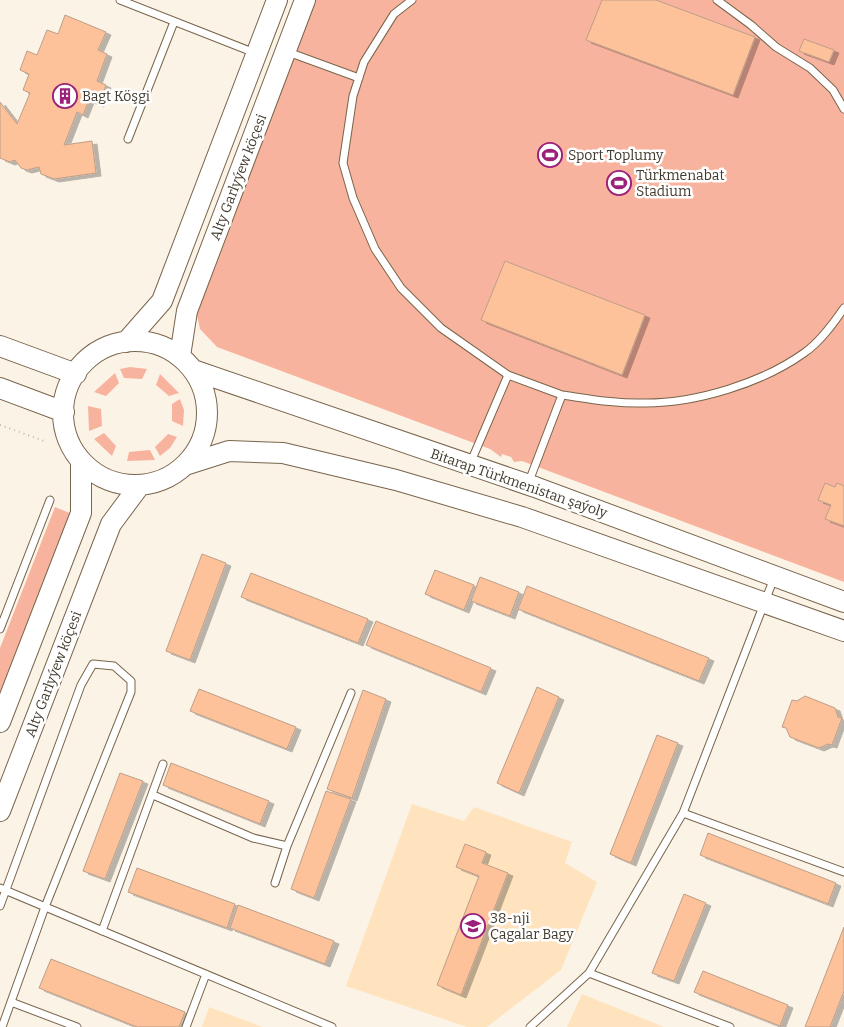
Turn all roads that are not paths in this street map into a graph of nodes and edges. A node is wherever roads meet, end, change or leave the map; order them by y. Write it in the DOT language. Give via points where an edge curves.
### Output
graph roads {
  1 [pos="120,0"];
  2 [pos="277,0"];
  3 [pos="305,0"];
  4 [pos="412,0"];
  5 [pos="716,0"];
  6 [pos="174,22"];
  7 [pos="286,50"];
  8 [pos="256,54"];
  9 [pos="359,78"];
  10 [pos="844,109"];
  11 [pos="128,138"];
  12 [pos="844,308"];
  13 [pos="126,342"];
  14 [pos="0,346"];
  15 [pos="186,363"];
  16 [pos="76,374"];
  17 [pos="508,375"];
  18 [pos="0,388"];
  19 [pos="562,395"];
  20 [pos="64,412"];
  21 [pos="81,461"];
  22 [pos="185,465"];
  23 [pos="469,465"];
  24 [pos="528,484"];
  25 [pos="140,485"];
  26 [pos="50,500"];
  27 [pos="776,575"];
  28 [pos="765,602"];
  29 [pos="844,602"];
  30 [pos="0,629"];
  31 [pos="844,632"];
  32 [pos="351,693"];
  33 [pos="0,722"];
  34 [pos="163,764"];
  35 [pos="153,795"];
  36 [pos="0,810"];
  37 [pos="683,813"];
  38 [pos="287,846"];
  39 [pos="844,872"];
  40 [pos="275,883"];
  41 [pos="3,889"];
  42 [pos="0,906"];
  43 [pos="45,907"];
  44 [pos="102,931"];
  45 [pos="589,972"];
  46 [pos="206,974"];
  47 [pos="11,1002"];
  48 [pos="2,1027"];
  49 [pos="77,1027"];
  50 [pos="186,1027"];
  51 [pos="332,1027"];
  52 [pos="530,1027"];
  53 [pos="730,1027"];
  1 -- 6 [label="lane"];
  2 -- 8 [label="main road, Alty Garlyýew köçesi"];
  3 -- 7 [label="main road, Alty Garlyýew köçesi"];
  4 -- 9 [label="lane" via="394,14 364,62"];
  5 -- 10 [label="lane" via="776,47 810,68 833,90"];
  6 -- 8 [label="lane"];
  6 -- 11 [label="lane"];
  7 -- 9 [label="lane"];
  7 -- 15 [label="main road, Alty Garlyýew köçesi" via="187,311"];
  8 -- 13 [label="main road, Alty Garlyýew köçesi" via="162,301"];
  9 -- 17 [label="lane" via="353,96 343,163 353,198 375,250 401,288 441,328"];
  12 -- 19 [label="lane" via="831,327 804,353 751,382 677,401 654,403 611,402"];
  13 -- 15 [label="main road" via="154,344"];
  13 -- 16 [label="main road" via="104,348 85,362"];
  14 -- 16 [label="main road"];
  15 -- 22 [label="main road" via="203,388 207,408 203,436"];
  15 -- 23 [label="main road, Bitarap Türkmenistan şaýoly"];
  16 -- 20 [label="main road" via="70,382"];
  17 -- 19 [label="lane"];
  17 -- 23 [label="lane"];
  18 -- 20 [label="main road"];
  19 -- 24 [label="lane"];
  20 -- 21 [label="main road" via="65,431"];
  21 -- 25 [label="main road" via="98,475 118,483"];
  21 -- 33 [label="main road" via="81,513"];
  22 -- 25 [label="main road" via="164,479"];
  22 -- 28 [label="main road" via="229,451 284,453 396,480 522,516"];
  23 -- 24 [label="main road, Bitarap Türkmenistan şaýoly"];
  24 -- 27 [label="main road, Bitarap Türkmenistan şaýoly"];
  25 -- 36 [label="main road, Alty Garlyýew köçesi" via="105,537"];
  26 -- 30 [label="lane"];
  27 -- 28 [label="lane"];
  27 -- 29 [label="main road, Bitarap Türkmenistan şaýoly"];
  28 -- 31 [label="main road"];
  28 -- 37 [label="lane"];
  32 -- 38 [label="lane"];
  34 -- 35 [label="lane"];
  35 -- 38 [label="lane" via="253,838"];
  35 -- 44 [label="lane"];
  37 -- 39 [label="lane"];
  37 -- 45 [label="lane"];
  38 -- 40 [label="lane"];
  41 -- 42 [label="lane"];
  41 -- 43 [label="lane"];
  41 -- 43 [label="lane" via="80,685 93,664 114,666 131,681 131,692"];
  43 -- 44 [label="lane"];
  43 -- 47 [label="lane"];
  44 -- 46 [label="lane"];
  45 -- 52 [label="lane"];
  45 -- 53 [label="lane"];
  46 -- 50 [label="lane"];
  46 -- 51 [label="lane"];
  47 -- 48 [label="lane"];
  47 -- 49 [label="lane"];
}
